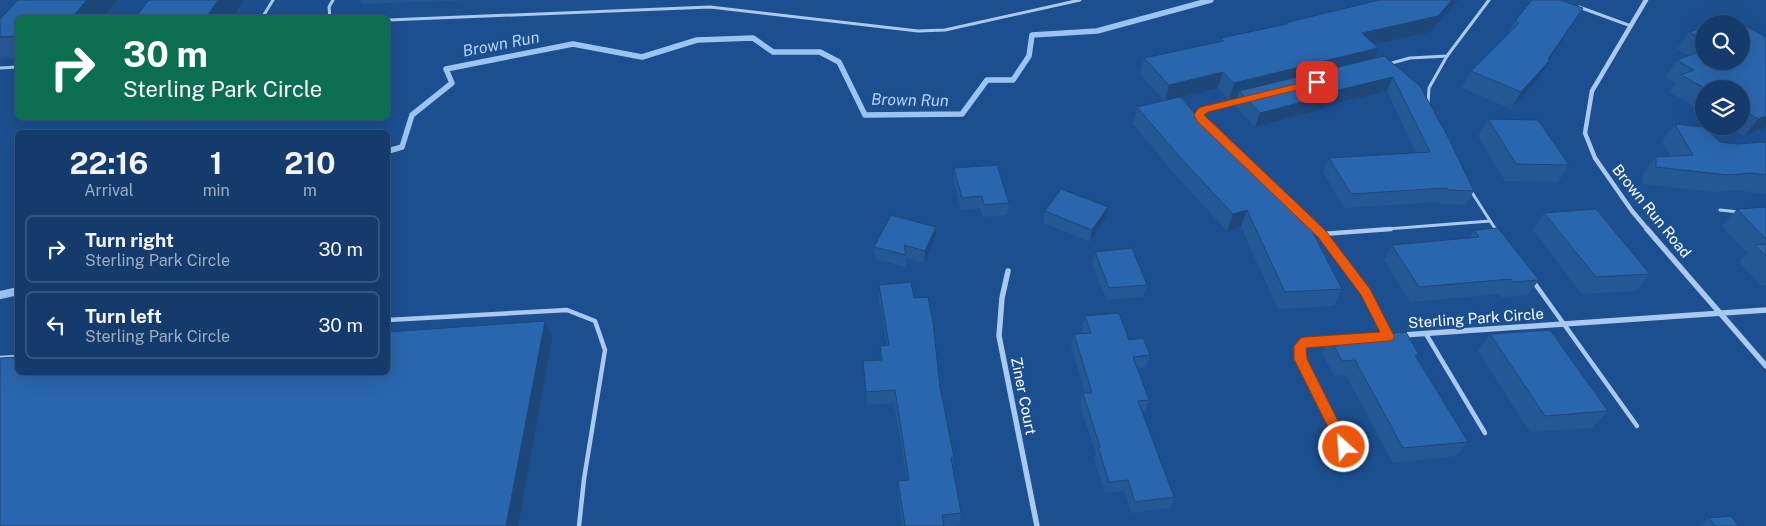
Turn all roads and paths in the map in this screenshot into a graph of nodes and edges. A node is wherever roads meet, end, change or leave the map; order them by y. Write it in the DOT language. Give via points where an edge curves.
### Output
graph roads {
  1 [pos="273,0"];
  2 [pos="333,0"];
  3 [pos="1080,0"];
  4 [pos="1489,0"];
  5 [pos="1646,0"];
  6 [pos="1576,6"];
  7 [pos="264,15"];
  8 [pos="330,15"];
  9 [pos="390,20"];
  10 [pos="1631,26"];
  11 [pos="1447,56"];
  12 [pos="1382,65"];
  13 [pos="15,67"];
  14 [pos="0,68"];
  15 [pos="1242,100"];
  16 [pos="1431,113"];
  17 [pos="1466,183"];
  18 [pos="1720,210"];
  19 [pos="1748,213"];
  20 [pos="1490,221"];
  21 [pos="1322,234"];
  22 [pos="1501,237"];
  23 [pos="1008,271"];
  24 [pos="1530,276"];
  25 [pos="1766,310"];
  26 [pos="1720,313"];
  27 [pos="390,320"];
  28 [pos="1564,324"];
  29 [pos="1426,334"];
  30 [pos="1388,336"];
  31 [pos="1379,337"];
  32 [pos="1342,339"];
  33 [pos="1305,341"];
  34 [pos="15,357"];
  35 [pos="0,358"];
  36 [pos="1766,366"];
  37 [pos="1637,426"];
  38 [pos="1486,433"];
  39 [pos="1344,447"];
  40 [pos="579,526"];
  41 [pos="1037,526"];
  1 -- 7 [label="lane"];
  2 -- 8 [label="lane"];
  3 -- 9 [label="lane" via="945,30 918,31 710,7"];
  4 -- 11 [label="lane"];
  5 -- 10 [label="street, Brown Run Road"];
  6 -- 10 [label="lane"];
  10 -- 26 [label="street, Brown Run Road" via="1592,91 1585,133 1595,158 1627,205"];
  11 -- 12 [label="lane" via="1410,58"];
  11 -- 16 [label="lane" via="1429,88"];
  13 -- 14 [label="lane"];
  15 -- 21 [label="lane, Sterling Park Circle" via="1200,112 1200,119"];
  17 -- 20 [label="lane"];
  18 -- 19 [label="lane"];
  20 -- 21 [label="lane"];
  20 -- 22 [label="lane"];
  21 -- 30 [label="lane, Sterling Park Circle" via="1366,292"];
  23 -- 41 [label="street, Ziner Court" via="999,336"];
  24 -- 28 [label="lane, Sterling Park Circle"];
  25 -- 26 [label="street, Sterling Park Circle"];
  26 -- 28 [label="street, Sterling Park Circle"];
  26 -- 36 [label="street, Brown Run Road"];
  27 -- 40 [label="lane" via="567,310 595,321 605,350"];
  28 -- 29 [label="street, Sterling Park Circle"];
  28 -- 37 [label="lane, Sterling Park Circle"];
  29 -- 30 [label="street, Sterling Park Circle"];
  29 -- 38 [label="lane"];
  30 -- 31 [label="street, Sterling Park Circle"];
  32 -- 33 [label="street"];
  33 -- 39 [label="lane" via="1300,346 1301,359"];
  34 -- 35 [label="lane"];
}
